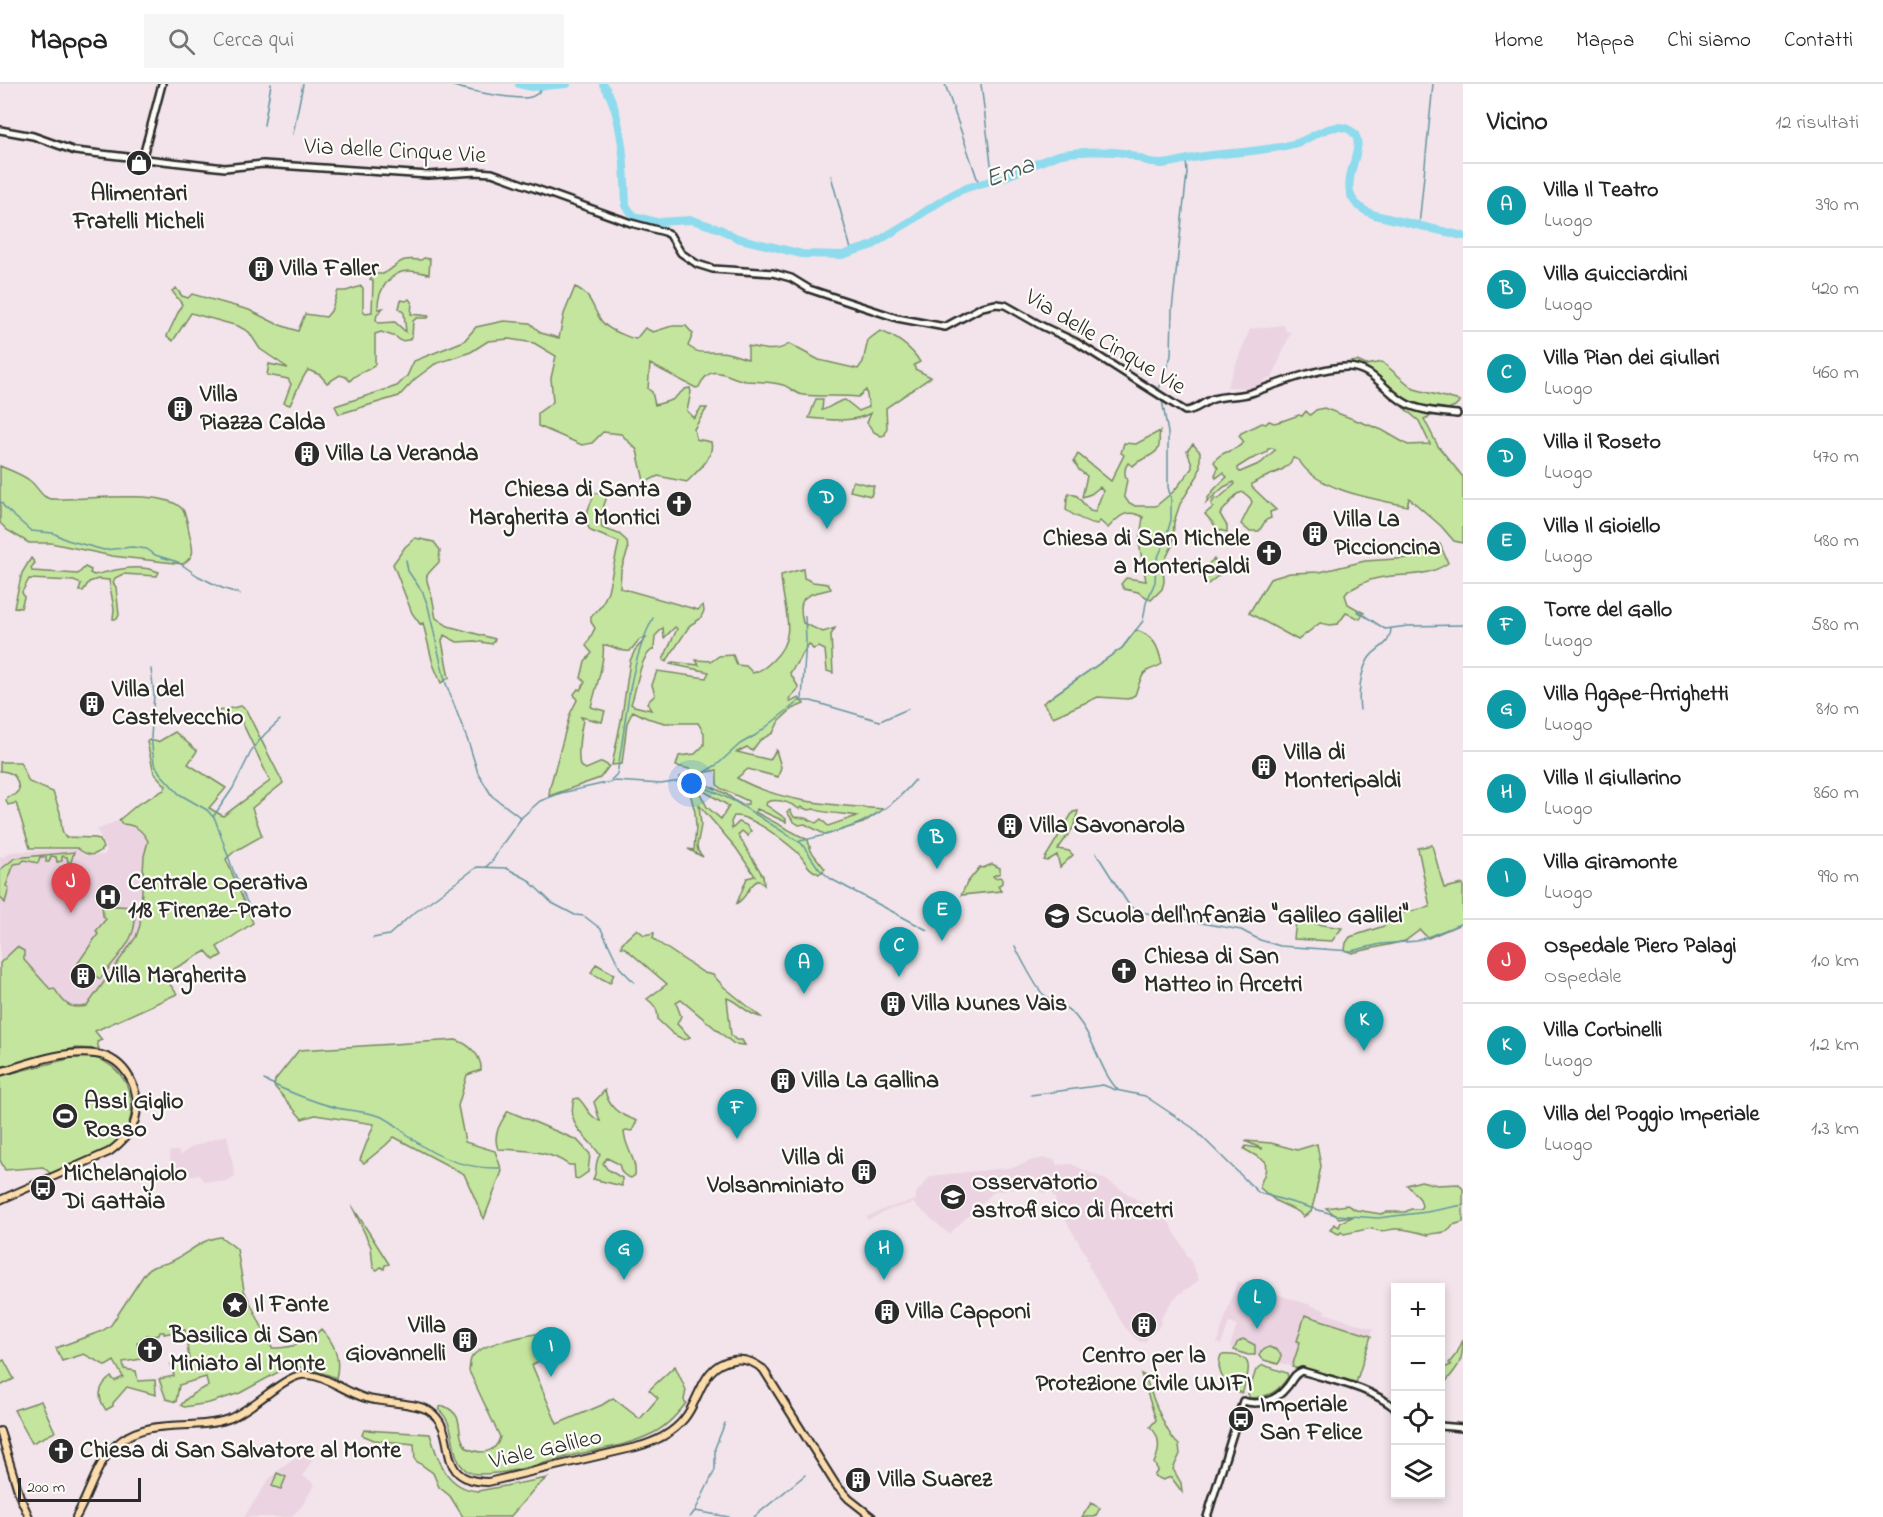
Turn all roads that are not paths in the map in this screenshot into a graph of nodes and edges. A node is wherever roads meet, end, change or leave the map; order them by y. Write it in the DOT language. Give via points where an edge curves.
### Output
graph roads {
  1 [pos="162,84"];
  2 [pos="0,130"];
  3 [pos="142,160"];
  4 [pos="1457,414"];
  5 [pos="0,1072"];
  6 [pos="0,1200"];
  7 [pos="1391,1406"];
  8 [pos="1445,1426"];
  9 [pos="1463,1428"];
  10 [pos="0,1431"];
  11 [pos="29,1517"];
  12 [pos="76,1517"];
  13 [pos="872,1517"];
  14 [pos="1207,1517"];
  1 -- 3 [label="street"];
  2 -- 3 [label="street, Via delle Cinque Vie" via="33,136 69,150"];
  3 -- 4 [label="street, Via delle Cinque Vie" via="225,168 263,164 428,176 492,173 664,232 681,253 697,264 713,269 773,273 897,318 945,327 982,308 1005,304 1076,342 1185,411 1211,399 1246,394 1330,369 1357,367 1407,404"];
  5 -- 6 [label="main road" via="65,1055 100,1055 116,1062 128,1074 137,1100 132,1128 110,1152"];
  7 -- 14 [label="street" via="1365,1391 1302,1371 1274,1398 1256,1403 1243,1401"];
  8 -- 9 [label="street"];
  10 -- 11 [label="main road"];
  12 -- 13 [label="main road, Viale Galileo" via="104,1458 124,1438 148,1428 207,1425 241,1414 299,1376 318,1378 364,1398 427,1410 442,1425 452,1466 465,1479 488,1482 660,1439 686,1416 706,1376 736,1359 757,1364 769,1376 836,1485"];
}
